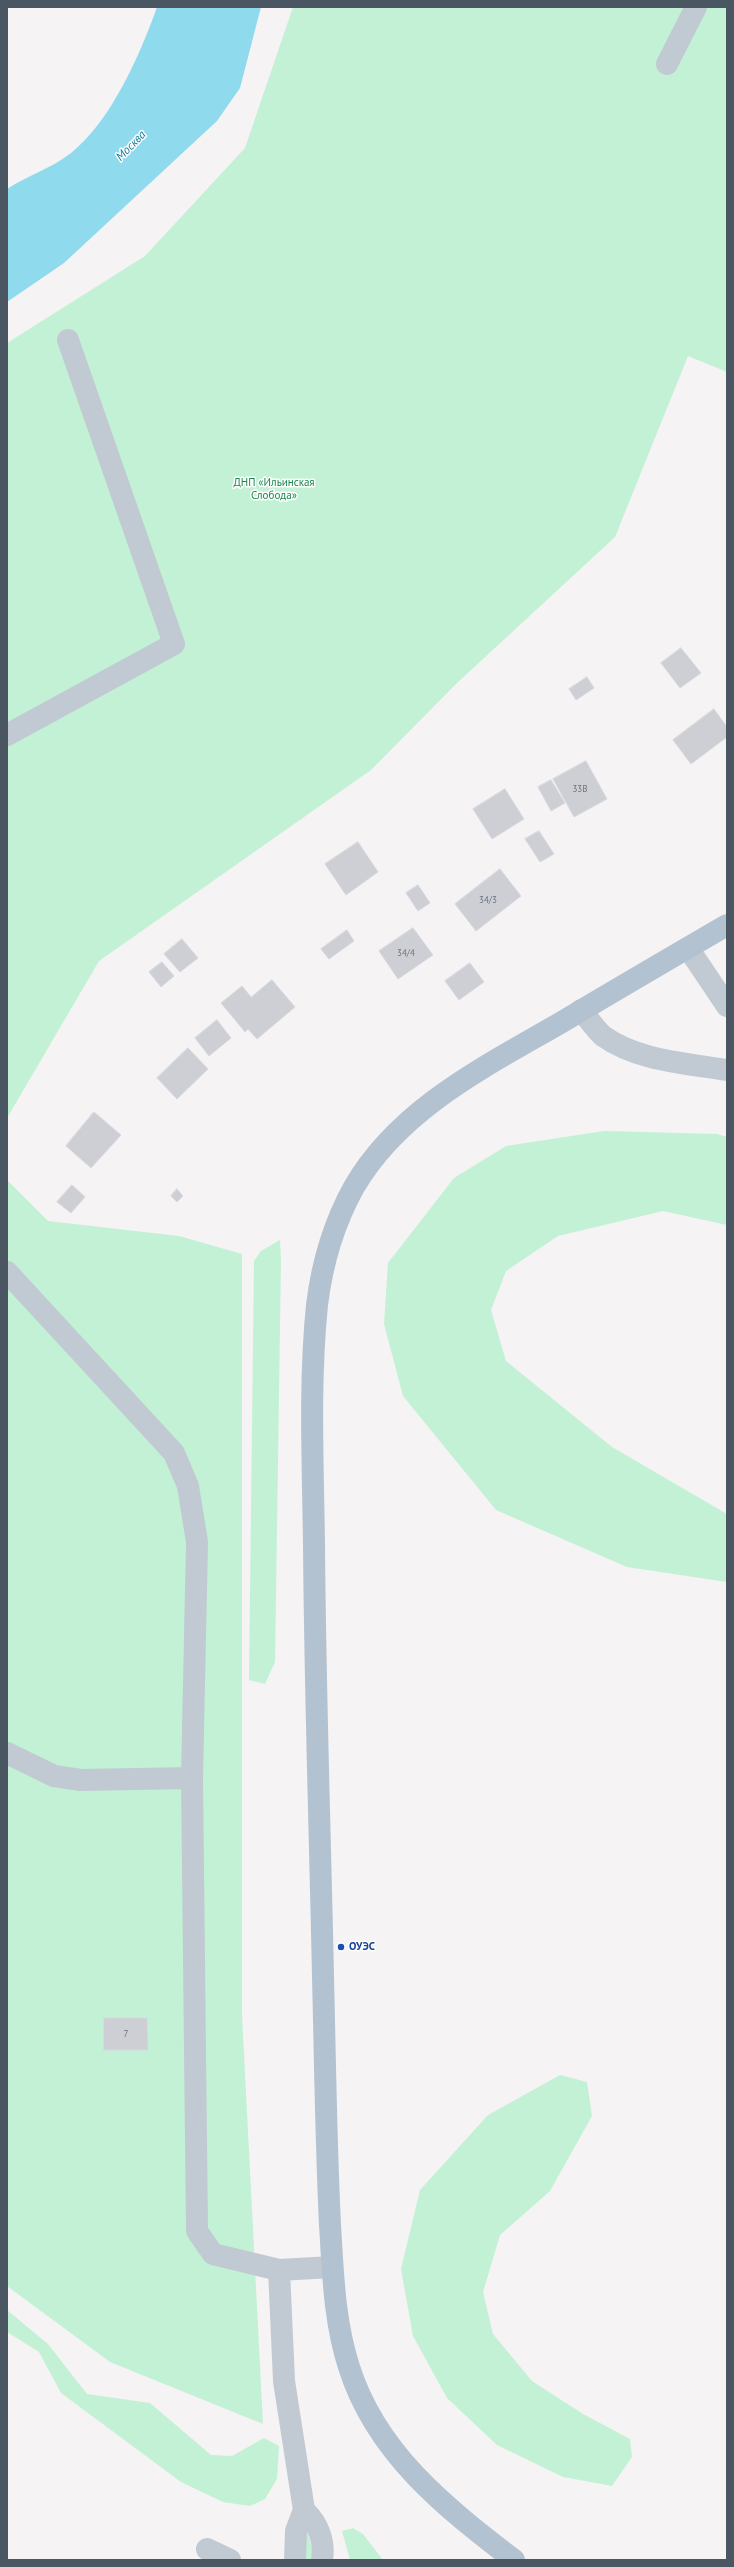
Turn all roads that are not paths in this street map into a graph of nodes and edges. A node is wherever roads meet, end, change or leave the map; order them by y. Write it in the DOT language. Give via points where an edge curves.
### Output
graph roads {
  1 [pos="696,7"];
  2 [pos="667,64"];
  3 [pos="68,340"];
  4 [pos="7,735"];
  5 [pos="727,925"];
  6 [pos="688,948"];
  7 [pos="727,1006"];
  8 [pos="581,1010"];
  9 [pos="727,1070"];
  10 [pos="7,1272"];
  11 [pos="7,1753"];
  12 [pos="192,1778"];
  13 [pos="332,2267"];
  14 [pos="279,2270"];
  15 [pos="304,2510"];
  16 [pos="207,2549"];
  17 [pos="230,2560"];
  18 [pos="295,2560"];
  19 [pos="322,2560"];
  20 [pos="514,2560"];
  1 -- 2 [label="street"];
  3 -- 4 [label="street" via="174,644"];
  5 -- 6 [label="main road"];
  6 -- 7 [label="street"];
  6 -- 8 [label="main road"];
  8 -- 9 [label="street" via="602,1035 620,1046 655,1058"];
  8 -- 13 [label="main road" via="447,1091 414,1116 391,1138 363,1173 345,1205 332,1239 320,1283 313,1356 314,1553 326,2150"];
  10 -- 12 [label="street" via="174,1453 188,1486 196,1542"];
  11 -- 12 [label="street" via="24,1764 54,1776 81,1780"];
  12 -- 14 [label="street" via="197,2231 213,2254"];
  13 -- 14 [label="street"];
  13 -- 20 [label="main road" via="339,2327 349,2367 362,2400 378,2428 395,2453 431,2492"];
  14 -- 15 [label="street" via="284,2381"];
  15 -- 18 [label="street" via="296,2531"];
  15 -- 19 [label="street" via="310,2515 323,2540"];
  16 -- 17 [label="street"];
}
